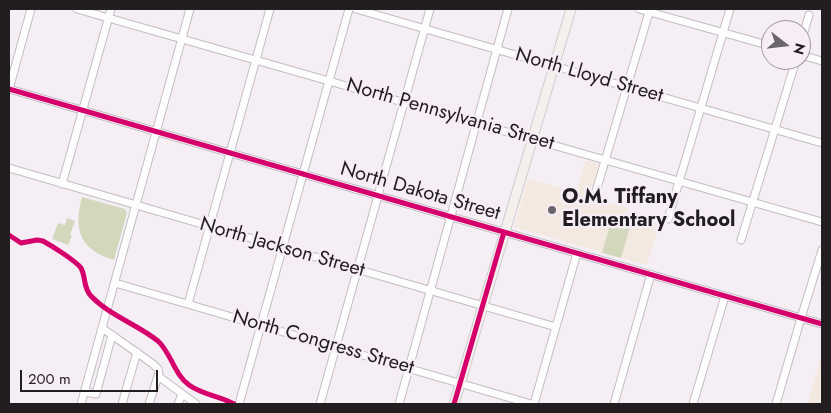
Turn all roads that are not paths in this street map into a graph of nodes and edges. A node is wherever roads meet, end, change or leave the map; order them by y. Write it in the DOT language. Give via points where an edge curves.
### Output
graph roads {
  1 [pos="31,9"];
  2 [pos="77,9"];
  3 [pos="111,9"];
  4 [pos="190,9"];
  5 [pos="270,9"];
  6 [pos="349,9"];
  7 [pos="356,9"];
  8 [pos="430,9"];
  9 [pos="508,9"];
  10 [pos="571,9"];
  11 [pos="639,9"];
  12 [pos="730,9"];
  13 [pos="650,10"];
  14 [pos="809,15"];
  15 [pos="108,18"];
  16 [pos="808,20"];
  17 [pos="424,28"];
  18 [pos="723,33"];
  19 [pos="182,39"];
  20 [pos="761,43"];
  21 [pos="497,49"];
  22 [pos="256,60"];
  23 [pos="554,65"];
  24 [pos="793,70"];
  25 [pos="329,81"];
  26 [pos="627,87"];
  27 [pos="9,89"];
  28 [pos="404,102"];
  29 [pos="701,108"];
  30 [pos="83,110"];
  31 [pos="477,123"];
  32 [pos="775,129"];
  33 [pos="156,132"];
  34 [pos="532,139"];
  35 [pos="822,142"];
  36 [pos="230,153"];
  37 [pos="606,160"];
  38 [pos="9,168"];
  39 [pos="303,174"];
  40 [pos="679,182"];
  41 [pos="62,184"];
  42 [pos="378,195"];
  43 [pos="594,198"];
  44 [pos="752,203"];
  45 [pos="136,206"];
  46 [pos="451,216"];
  47 [pos="668,219"];
  48 [pos="822,222"];
  49 [pos="209,226"];
  50 [pos="504,232"];
  51 [pos="741,240"];
  52 [pos="283,248"];
  53 [pos="822,250"];
  54 [pos="577,253"];
  55 [pos="357,269"];
  56 [pos="651,274"];
  57 [pos="115,283"];
  58 [pos="431,290"];
  59 [pos="725,296"];
  60 [pos="188,304"];
  61 [pos="483,306"];
  62 [pos="801,318"];
  63 [pos="822,324"];
  64 [pos="262,326"];
  65 [pos="556,327"];
  66 [pos="102,328"];
  67 [pos="112,335"];
  68 [pos="336,347"];
  69 [pos="137,352"];
  70 [pos="409,368"];
  71 [pos="158,376"];
  72 [pos="461,383"];
  73 [pos="84,392"];
  74 [pos="182,394"];
  75 [pos="81,404"];
  76 [pos="122,404"];
  77 [pos="149,404"];
  78 [pos="178,404"];
  79 [pos="196,404"];
  80 [pos="239,404"];
  81 [pos="320,404"];
  82 [pos="399,404"];
  83 [pos="454,404"];
  84 [pos="533,404"];
  85 [pos="614,404"];
  86 [pos="693,404"];
  87 [pos="776,404"];
  1 -- 27 [label="street"];
  2 -- 15 [label="street, North Pennsylvania Street"];
  3 -- 15 [label="street"];
  4 -- 19 [label="street"];
  5 -- 22 [label="street"];
  6 -- 25 [label="street"];
  7 -- 17 [label="street, North Lloyd Street"];
  8 -- 17 [label="street"];
  9 -- 21 [label="street"];
  10 -- 23 [label="main road"];
  11 -- 13 [label="street"];
  12 -- 18 [label="street"];
  13 -- 18 [label="street"];
  13 -- 26 [label="street"];
  14 -- 16 [label="street"];
  15 -- 19 [label="street, North Pennsylvania Street"];
  15 -- 30 [label="street"];
  17 -- 21 [label="street, North Lloyd Street"];
  17 -- 28 [label="street"];
  18 -- 20 [label="street"];
  18 -- 29 [label="street"];
  19 -- 22 [label="street, North Pennsylvania Street"];
  19 -- 33 [label="street"];
  21 -- 23 [label="street, North Lloyd Street"];
  21 -- 31 [label="street"];
  22 -- 25 [label="street, North Pennsylvania Street"];
  22 -- 36 [label="street"];
  23 -- 26 [label="street, North Lloyd Street"];
  23 -- 34 [label="main road"];
  24 -- 32 [label="street"];
  25 -- 28 [label="street, North Pennsylvania Street"];
  25 -- 39 [label="street"];
  26 -- 29 [label="street, North Lloyd Street"];
  26 -- 37 [label="street"];
  27 -- 30 [label="street, North Dakota Street"];
  28 -- 31 [label="street, North Pennsylvania Street"];
  28 -- 42 [label="street"];
  29 -- 32 [label="street, North Lloyd Street"];
  29 -- 40 [label="street"];
  30 -- 33 [label="street, North Dakota Street"];
  30 -- 41 [label="street"];
  31 -- 34 [label="street, North Pennsylvania Street"];
  31 -- 46 [label="street"];
  32 -- 35 [label="street, North Lloyd Street"];
  32 -- 44 [label="street"];
  33 -- 36 [label="street, North Dakota Street"];
  33 -- 45 [label="street"];
  34 -- 37 [label="street, North Pennsylvania Street"];
  34 -- 50 [label="main road"];
  36 -- 39 [label="street, North Dakota Street"];
  36 -- 49 [label="street"];
  37 -- 40 [label="street, North Pennsylvania Street"];
  37 -- 43 [label="street"];
  38 -- 41 [label="street, North Jackson Street"];
  39 -- 42 [label="street, North Dakota Street"];
  39 -- 52 [label="street"];
  40 -- 44 [label="street, North Pennsylvania Street"];
  40 -- 47 [label="street"];
  41 -- 45 [label="street, North Jackson Street"];
  42 -- 46 [label="street, North Dakota Street"];
  42 -- 55 [label="street"];
  44 -- 48 [label="street, North Pennsylvania Street"];
  44 -- 51 [label="street"];
  45 -- 49 [label="street, North Jackson Street"];
  45 -- 57 [label="street"];
  46 -- 50 [label="street, North Dakota Street"];
  46 -- 58 [label="street"];
  49 -- 52 [label="street, North Jackson Street"];
  49 -- 60 [label="street"];
  50 -- 54 [label="street, North Dakota Street"];
  50 -- 61 [label="main road"];
  52 -- 55 [label="street, North Jackson Street"];
  52 -- 64 [label="street"];
  53 -- 62 [label="street"];
  54 -- 56 [label="street, North Dakota Street"];
  54 -- 65 [label="street"];
  55 -- 58 [label="street, North Jackson Street"];
  55 -- 68 [label="street"];
  56 -- 59 [label="street, North Dakota Street"];
  56 -- 85 [label="street"];
  57 -- 60 [label="street, North Congress Street"];
  57 -- 66 [label="street"];
  58 -- 61 [label="street, North Jackson Street"];
  58 -- 70 [label="street"];
  59 -- 62 [label="street, North Dakota Street"];
  59 -- 86 [label="street"];
  60 -- 64 [label="street, North Congress Street"];
  61 -- 65 [label="street, North Jackson Street"];
  61 -- 72 [label="main road"];
  62 -- 63 [label="street, North Dakota Street"];
  62 -- 87 [label="street"];
  64 -- 68 [label="street, North Congress Street"];
  64 -- 80 [label="street"];
  65 -- 84 [label="street"];
  66 -- 67 [label="street"];
  66 -- 73 [label="street"];
  67 -- 69 [label="street"];
  67 -- 73 [label="street" via="96,394"];
  68 -- 70 [label="street, North Congress Street"];
  68 -- 81 [label="street"];
  69 -- 71 [label="street" via="158,369"];
  69 -- 76 [label="street"];
  70 -- 72 [label="street, North Congress Street"];
  70 -- 82 [label="street"];
  71 -- 74 [label="street"];
  71 -- 77 [label="street"];
  72 -- 83 [label="main road"];
  72 -- 84 [label="street, North Congress Street"];
  73 -- 75 [label="street"];
  74 -- 78 [label="street"];
  74 -- 79 [label="street"];
}
